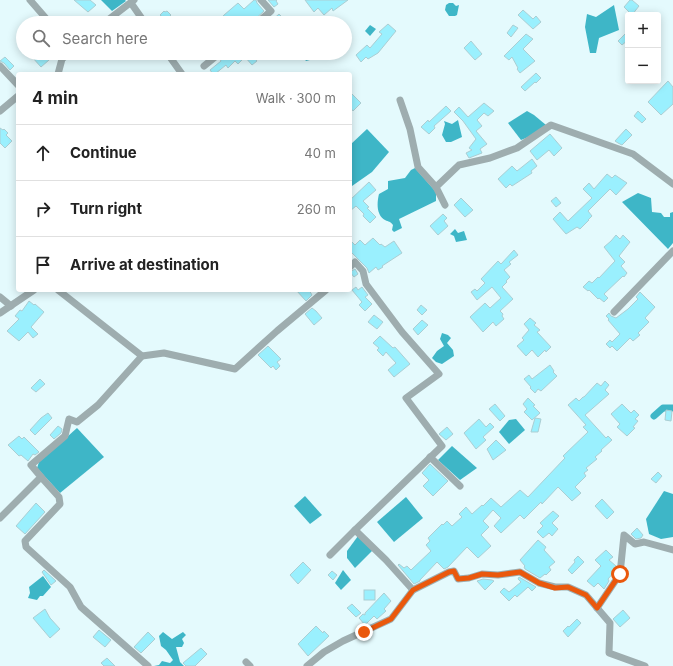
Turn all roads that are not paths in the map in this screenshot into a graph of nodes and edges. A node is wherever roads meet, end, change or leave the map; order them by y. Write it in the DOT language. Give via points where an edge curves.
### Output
graph roads {
  1 [pos="30,0"];
  2 [pos="261,0"];
  3 [pos="132,1"];
  4 [pos="44,16"];
  5 [pos="113,16"];
  6 [pos="141,16"];
  7 [pos="265,16"];
  8 [pos="62,60"];
  9 [pos="172,60"];
  10 [pos="211,60"];
  11 [pos="0,66"];
  12 [pos="204,66"];
  13 [pos="59,72"];
  14 [pos="181,72"];
  15 [pos="16,83"];
  16 [pos="16,98"];
  17 [pos="400,100"];
  18 [pos="0,111"];
  19 [pos="673,184"];
  20 [pos="436,187"];
  21 [pos="445,205"];
  22 [pos="672,255"];
  23 [pos="352,262"];
  24 [pos="31,292"];
  25 [pos="61,292"];
  26 [pos="324,292"];
  27 [pos="0,297"];
  28 [pos="11,306"];
  29 [pos="0,313"];
  30 [pos="142,356"];
  31 [pos="430,457"];
  32 [pos="41,477"];
  33 [pos="460,486"];
  34 [pos="0,518"];
  35 [pos="355,530"];
  36 [pos="673,550"];
  37 [pos="330,555"];
  38 [pos="413,590"];
  39 [pos="597,608"];
  40 [pos="148,666"];
  41 [pos="307,666"];
  42 [pos="645,666"];
  1 -- 4 [label="street"];
  2 -- 7 [label="street" via="271,11"];
  3 -- 5 [label="street"];
  3 -- 6 [label="street"];
  8 -- 13 [label="street"];
  9 -- 14 [label="street"];
  10 -- 12 [label="street"];
  11 -- 15 [label="street"];
  16 -- 18 [label="street"];
  17 -- 20 [label="street" via="410,129 418,167"];
  19 -- 20 [label="street" via="633,154 551,125 517,148 490,158 459,165"];
  20 -- 21 [label="street"];
  22 -- 22 [label="street" via="620,306 614,312 628,298"];
  23 -- 31 [label="street" via="363,271 366,284 402,332 439,374 406,398 442,446"];
  24 -- 28 [label="street"];
  25 -- 30 [label="street"];
  26 -- 30 [label="street" via="235,369 164,353"];
  27 -- 28 [label="street"];
  28 -- 29 [label="street"];
  30 -- 32 [label="street" via="98,405 77,422 69,419 65,436 31,465"];
  31 -- 33 [label="street"];
  31 -- 35 [label="street"];
  32 -- 34 [label="street"];
  32 -- 40 [label="street" via="59,497 60,504 25,542 26,547 70,587 82,607"];
  35 -- 37 [label="street"];
  35 -- 38 [label="street"];
  36 -- 39 [label="street" via="644,542 635,544 624,535 620,574"];
  38 -- 39 [label="street" via="454,571 458,579 482,574 520,572 539,583 555,588 568,587 586,595"];
  38 -- 41 [label="street" via="391,619 343,641"];
  39 -- 42 [label="street" via="610,623 608,653"];
}
